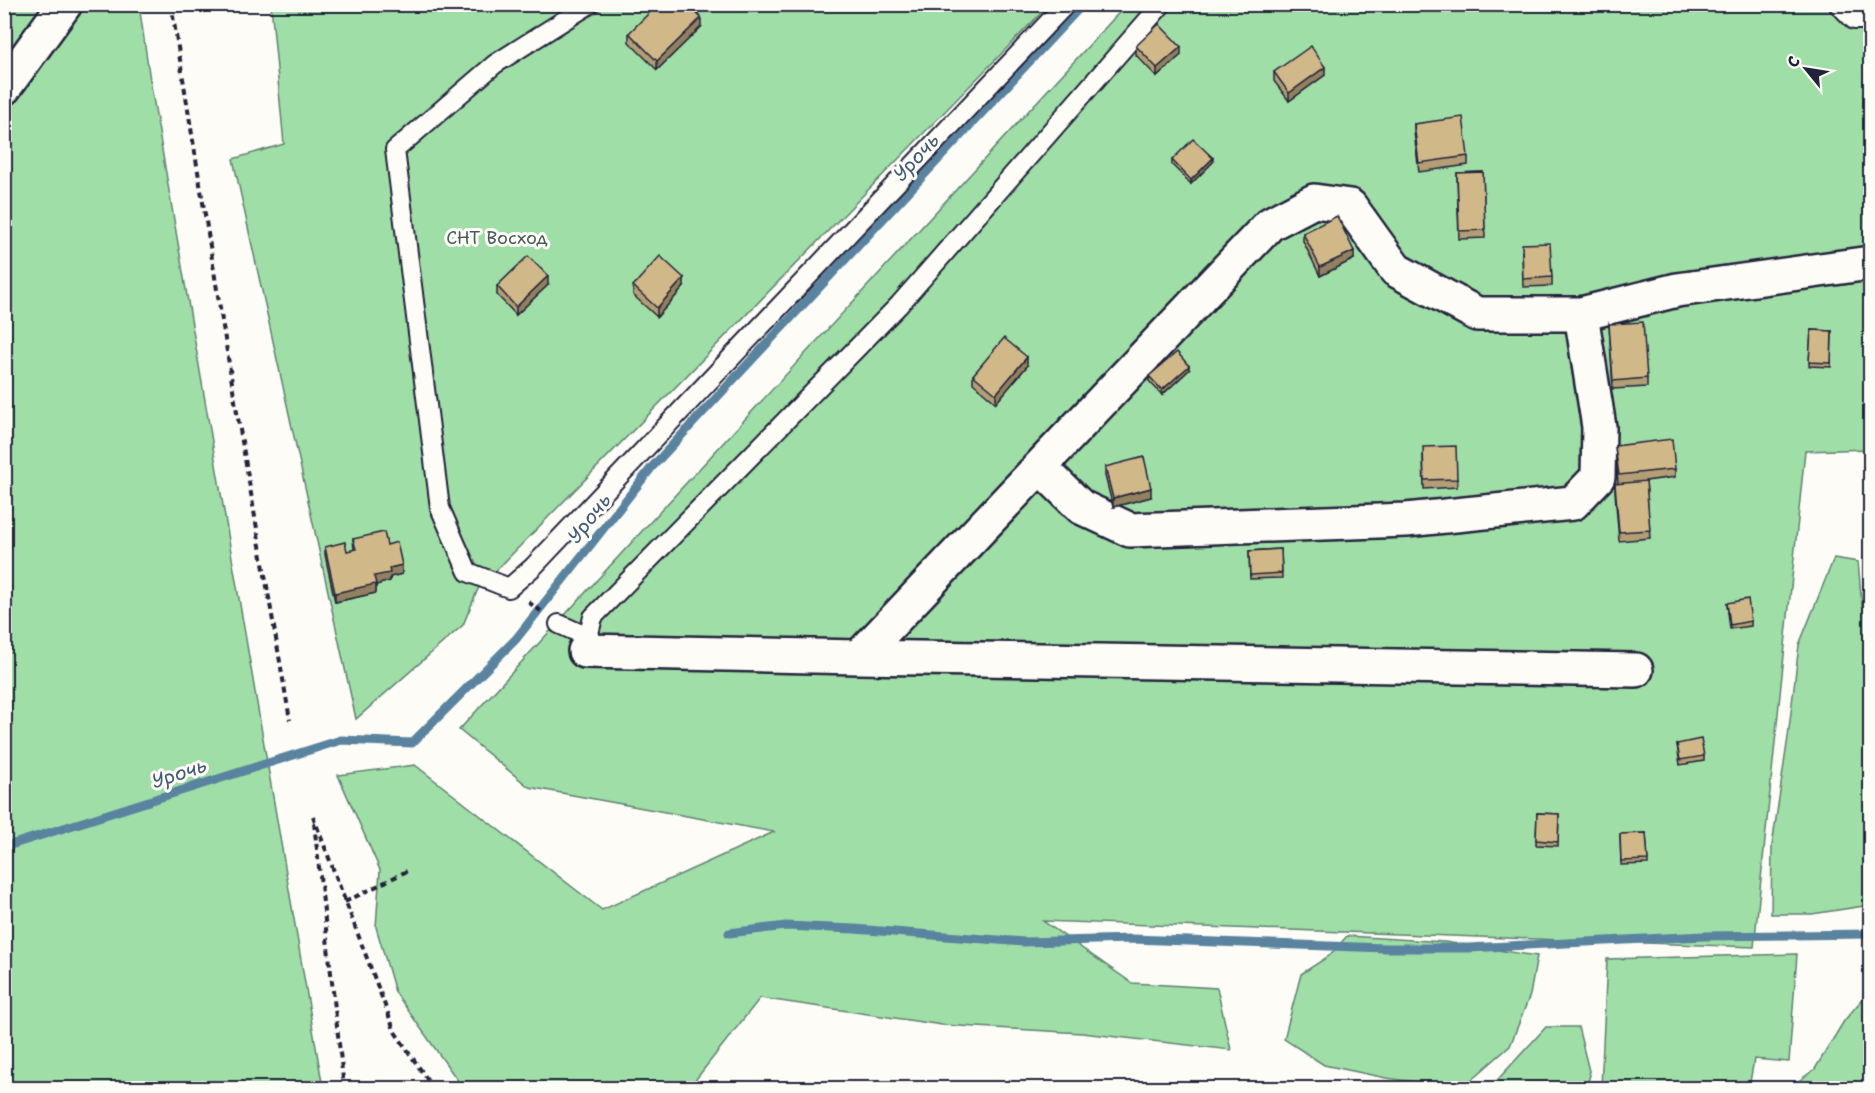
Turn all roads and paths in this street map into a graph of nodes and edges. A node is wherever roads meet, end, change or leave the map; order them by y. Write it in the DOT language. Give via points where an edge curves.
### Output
graph roads {
  1 [pos="65,4"];
  2 [pos="171,4"];
  3 [pos="590,4"];
  4 [pos="1066,4"];
  5 [pos="1162,4"];
  6 [pos="1838,4"];
  7 [pos="1870,20"];
  8 [pos="4,88"];
  9 [pos="1870,263"];
  10 [pos="1581,314"];
  11 [pos="1040,466"];
  12 [pos="559,624"];
  13 [pos="587,644"];
  14 [pos="859,657"];
  15 [pos="1636,670"];
  16 [pos="290,720"];
  17 [pos="409,870"];
  18 [pos="345,902"];
  19 [pos="344,1089"];
  20 [pos="433,1089"];
  1 -- 8 [label="street"];
  2 -- 16 [label="path"];
  3 -- 4 [label="lane" via="495,64 395,150 440,508 468,572 508,588 533,567"];
  5 -- 13 [label="lane" via="899,305 593,617"];
  6 -- 7 [label="lane" via="1854,20"];
  9 -- 10 [label="street" via="1677,290"];
  10 -- 11 [label="street" via="1477,314 1396,270 1350,206 1314,201 1270,224"];
  10 -- 11 [label="street" via="1599,427 1599,477 1573,503 1406,520 1130,530 1081,507"];
  11 -- 14 [label="street"];
  12 -- 13 [label="lane"];
  13 -- 14 [label="street"];
  14 -- 15 [label="street"];
  17 -- 18 [label="path"];
  18 -- 19 [label="path" via="313,816"];
  18 -- 20 [label="path" via="395,1032"];
}
